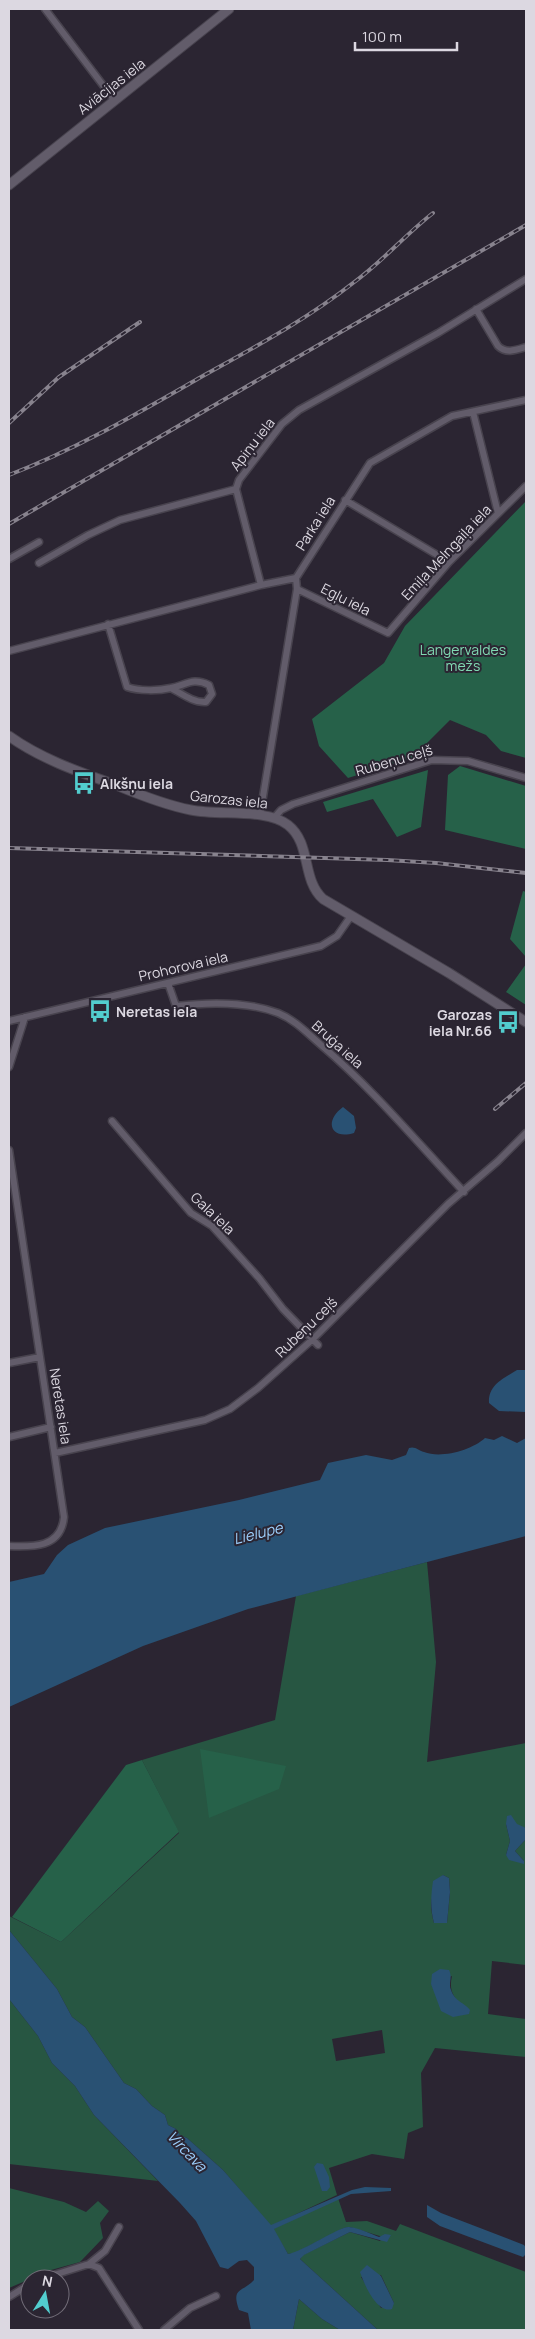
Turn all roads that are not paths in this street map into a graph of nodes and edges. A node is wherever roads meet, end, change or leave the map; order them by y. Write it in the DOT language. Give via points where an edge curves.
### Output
graph roads {
  1 [pos="45,9"];
  2 [pos="229,9"];
  3 [pos="115,101"];
  4 [pos="9,185"];
  5 [pos="526,279"];
  6 [pos="476,309"];
  7 [pos="526,347"];
  8 [pos="526,400"];
  9 [pos="473,412"];
  10 [pos="526,486"];
  11 [pos="236,489"];
  12 [pos="345,500"];
  13 [pos="498,513"];
  14 [pos="38,542"];
  15 [pos="9,559"];
  16 [pos="449,562"];
  17 [pos="39,563"];
  18 [pos="296,578"];
  19 [pos="261,585"];
  20 [pos="297,589"];
  21 [pos="108,624"];
  22 [pos="384,632"];
  23 [pos="9,651"];
  24 [pos="171,688"];
  25 [pos="9,736"];
  26 [pos="526,778"];
  27 [pos="260,815"];
  28 [pos="274,818"];
  29 [pos="351,916"];
  30 [pos="168,983"];
  31 [pos="25,1017"];
  32 [pos="9,1021"];
  33 [pos="526,1022"];
  34 [pos="9,1067"];
  35 [pos="112,1121"];
  36 [pos="526,1133"];
  37 [pos="9,1150"];
  38 [pos="464,1192"];
  39 [pos="313,1339"];
  40 [pos="318,1345"];
  41 [pos="40,1357"];
  42 [pos="9,1363"];
  43 [pos="51,1427"];
  44 [pos="9,1437"];
  45 [pos="55,1453"];
  46 [pos="9,1546"];
  47 [pos="119,2228"];
  48 [pos="89,2264"];
  49 [pos="70,2270"];
  50 [pos="20,2290"];
  51 [pos="216,2296"];
  52 [pos="9,2297"];
  53 [pos="139,2330"];
  54 [pos="164,2330"];
  1 -- 3 [label="street"];
  2 -- 3 [label="main road, Aviācijas iela"];
  3 -- 4 [label="main road, Aviācijas iela"];
  5 -- 6 [label="street, Apiņu iela"];
  6 -- 7 [label="street" via="502,350 509,352"];
  6 -- 11 [label="street, Apiņu iela" via="299,410 282,424 239,480"];
  8 -- 9 [label="street, Parka iela"];
  9 -- 12 [label="street, Parka iela" via="446,419 377,458 370,463"];
  9 -- 13 [label="street"];
  10 -- 13 [label="street, Emiļa Melngaiļa iela"];
  11 -- 17 [label="street, Apiņu iela" via="120,520"];
  11 -- 19 [label="street"];
  12 -- 16 [label="street"];
  12 -- 18 [label="street, Parka iela"];
  13 -- 16 [label="street, Emiļa Melngaiļa iela"];
  14 -- 15 [label="street"];
  16 -- 22 [label="street, Emiļa Melngaiļa iela" via="391,631"];
  18 -- 19 [label="street"];
  18 -- 20 [label="street"];
  19 -- 21 [label="street"];
  20 -- 22 [label="street, Egļu iela"];
  20 -- 27 [label="street"];
  21 -- 23 [label="street"];
  21 -- 24 [label="street" via="127,687 136,690"];
  24 -- 24 [label="street" via="195,680 209,685 212,694 206,702 195,701"];
  25 -- 27 [label="main road, Garozas iela" via="64,765 174,806 208,813"];
  26 -- 28 [label="street, Rubeņu ceļš" via="468,761 432,760 293,804"];
  27 -- 28 [label="main road, Garozas iela"];
  28 -- 29 [label="main road, Garozas iela" via="296,834 309,878 317,893"];
  29 -- 30 [label="street, Prohorova iela" via="337,936 326,944"];
  29 -- 33 [label="main road, Garozas iela"];
  30 -- 31 [label="street, Prohorova iela"];
  30 -- 38 [label="street, Bruģa iela" via="176,1006 229,1004 277,1013 293,1021 352,1072"];
  31 -- 32 [label="street, Prohorova iela"];
  31 -- 34 [label="street"];
  35 -- 39 [label="street, Gala iela" via="191,1212 212,1226"];
  36 -- 38 [label="street, Rubeņu ceļš"];
  37 -- 41 [label="street, Neretas iela"];
  38 -- 39 [label="street, Rubeņu ceļš" via="429,1222"];
  39 -- 40 [label="street, Gala iela"];
  39 -- 45 [label="street, Rubeņu ceļš" via="258,1388 219,1415"];
  41 -- 42 [label="street"];
  41 -- 43 [label="street, Neretas iela"];
  43 -- 44 [label="street"];
  43 -- 45 [label="street, Neretas iela"];
  45 -- 46 [label="street, Neretas iela" via="64,1517 59,1532 48,1543"];
  47 -- 48 [label="street" via="105,2251"];
  48 -- 49 [label="street"];
  48 -- 53 [label="street" via="99,2268"];
  50 -- 52 [label="street"];
  51 -- 54 [label="street" via="190,2308"];
}
